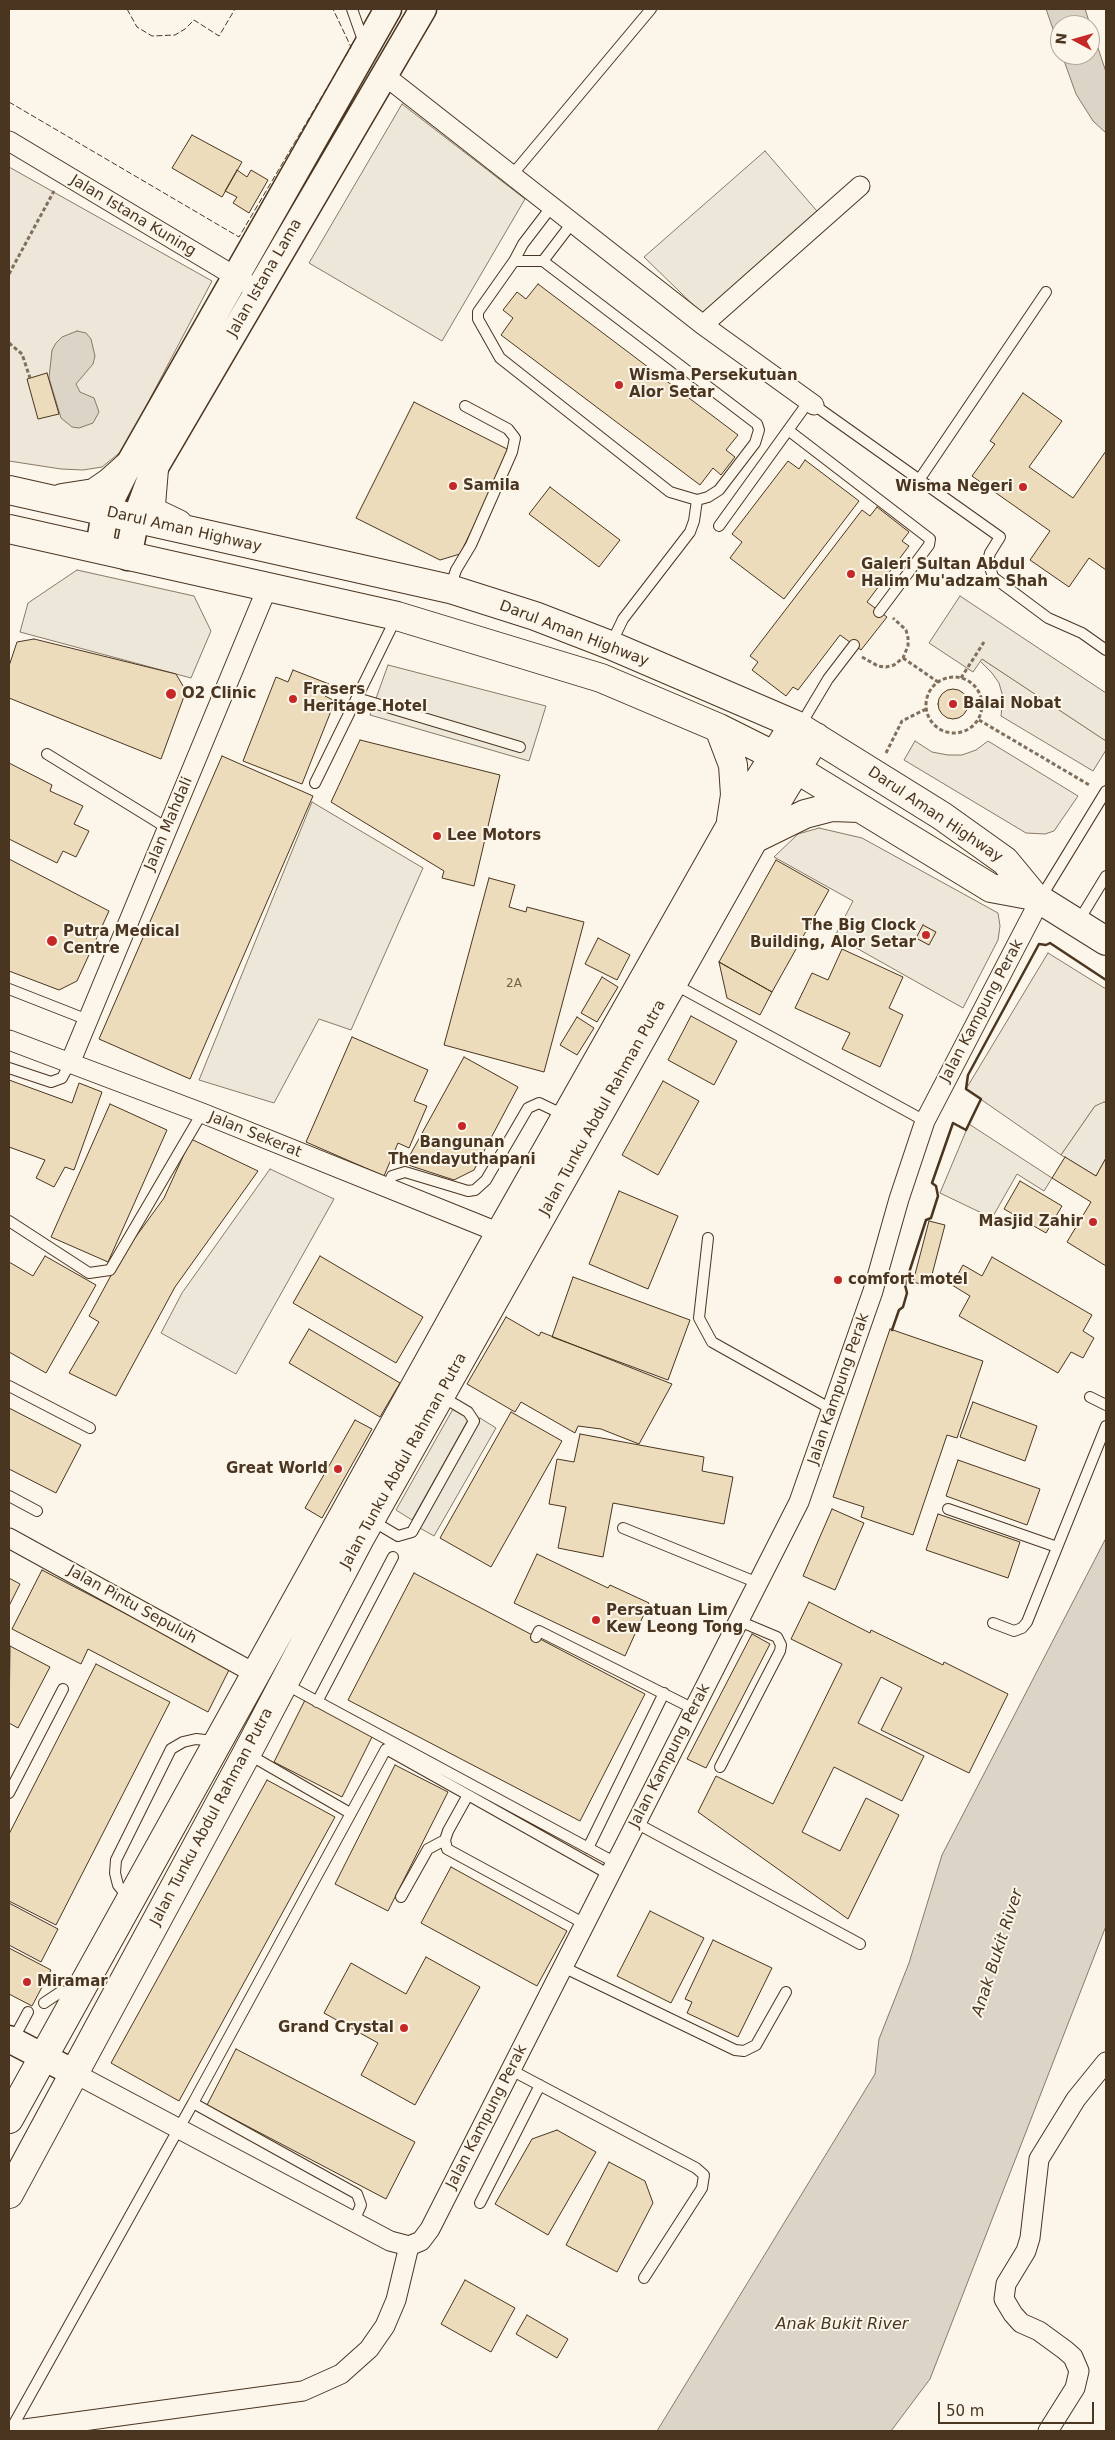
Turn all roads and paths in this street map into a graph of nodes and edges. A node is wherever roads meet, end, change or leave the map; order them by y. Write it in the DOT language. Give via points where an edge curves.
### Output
graph roads {
  1 [pos="352,9"];
  2 [pos="388,9"];
  3 [pos="423,9"];
  4 [pos="651,9"];
  5 [pos="366,48"];
  6 [pos="384,75"];
  7 [pos="9,141"];
  8 [pos="63,174"];
  9 [pos="512,175"];
  10 [pos="860,186"];
  11 [pos="552,206"];
  12 [pos="572,223"];
  13 [pos="543,261"];
  14 [pos="514,262"];
  15 [pos="9,274"];
  16 [pos="234,276"];
  17 [pos="258,290"];
  18 [pos="1046,292"];
  19 [pos="702,325"];
  20 [pos="9,343"];
  21 [pos="30,378"];
  22 [pos="812,403"];
  23 [pos="465,406"];
  24 [pos="788,430"];
  25 [pos="141,467"];
  26 [pos="919,480"];
  27 [pos="9,490"];
  28 [pos="48,499"];
  29 [pos="697,500"];
  30 [pos="105,512"];
  31 [pos="136,518"];
  32 [pos="719,526"];
  33 [pos="9,529"];
  34 [pos="221,538"];
  35 [pos="99,548"];
  36 [pos="128,557"];
  37 [pos="268,586"];
  38 [pos="450,589"];
  39 [pos="881,610"];
  40 [pos="396,616"];
  41 [pos="984,642"];
  42 [pos="610,645"];
  43 [pos="853,647"];
  44 [pos="1106,650"];
  45 [pos="903,658"];
  46 [pos="961,678"];
  47 [pos="938,682"];
  48 [pos="357,698"];
  49 [pos="926,709"];
  50 [pos="979,720"];
  51 [pos="719,728"];
  52 [pos="803,729"];
  53 [pos="520,746"];
  54 [pos="886,753"];
  55 [pos="46,754"];
  56 [pos="786,762"];
  57 [pos="316,783"];
  58 [pos="1106,793"];
  59 [pos="859,808"];
  60 [pos="731,826"];
  61 [pos="167,828"];
  62 [pos="754,839"];
  63 [pos="1106,876"];
  64 [pos="1037,898"];
  65 [pos="1077,924"];
  66 [pos="1106,941"];
  67 [pos="673,984"];
  68 [pos="9,989"];
  69 [pos="88,1020"];
  70 [pos="9,1040"];
  71 [pos="70,1063"];
  72 [pos="9,1068"];
  73 [pos="202,1113"];
  74 [pos="566,1116"];
  75 [pos="925,1120"];
  76 [pos="387,1188"];
  77 [pos="9,1221"];
  78 [pos="500,1232"];
  79 [pos="708,1238"];
  80 [pos="9,1386"];
  81 [pos="440,1396"];
  82 [pos="1090,1397"];
  83 [pos="1106,1406"];
  84 [pos="832,1410"];
  85 [pos="1106,1426"];
  86 [pos="90,1428"];
  87 [pos="9,1496"];
  88 [pos="948,1508"];
  89 [pos="37,1511"];
  90 [pos="370,1520"];
  91 [pos="623,1528"];
  92 [pos="9,1538"];
  93 [pos="1057,1547"];
  94 [pos="393,1557"];
  95 [pos="758,1583"];
  96 [pos="739,1621"];
  97 [pos="993,1623"];
  98 [pos="538,1634"];
  99 [pos="254,1673"];
  100 [pos="284,1683"];
  101 [pos="63,1689"];
  102 [pos="664,1693"];
  103 [pos="317,1702"];
  104 [pos="694,1709"];
  105 [pos="215,1746"];
  106 [pos="247,1753"];
  107 [pos="720,1767"];
  108 [pos="9,1793"];
  109 [pos="468,1795"];
  110 [pos="350,1814"];
  111 [pos="636,1823"];
  112 [pos="445,1840"];
  113 [pos="588,1848"];
  114 [pos="613,1869"];
  115 [pos="132,1896"];
  116 [pos="401,1897"];
  117 [pos="585,1924"];
  118 [pos="860,1944"];
  119 [pos="563,1967"];
  120 [pos="786,1992"];
  121 [pos="77,1997"];
  122 [pos="44,2003"];
  123 [pos="28,2012"];
  124 [pos="11,2040"];
  125 [pos="44,2057"];
  126 [pos="1106,2062"];
  127 [pos="511,2070"];
  128 [pos="74,2073"];
  129 [pos="540,2086"];
  130 [pos="193,2103"];
  131 [pos="9,2119"];
  132 [pos="179,2129"];
  133 [pos="9,2194"];
  134 [pos="480,2203"];
  135 [pos="354,2222"];
  136 [pos="409,2246"];
  137 [pos="644,2278"];
  138 [pos="10,2431"];
  139 [pos="1048,2431"];
  1 -- 5 [label="lane"];
  2 -- 5 [label="street, Jalan Istana Lama"];
  3 -- 6 [label="street, Jalan Istana Lama"];
  4 -- 9 [label="lane"];
  5 -- 6 [label="street"];
  5 -- 16 [label="street, Jalan Istana Lama"];
  6 -- 9 [label="street"];
  6 -- 17 [label="street, Jalan Istana Lama"];
  7 -- 8 [label="street, Jalan Istana Kuning"];
  8 -- 15 [label="path"];
  8 -- 16 [label="street, Jalan Istana Kuning"];
  9 -- 11 [label="street"];
  10 -- 19 [label="street"];
  11 -- 12 [label="street"];
  11 -- 14 [label="lane" via="523,244"];
  12 -- 13 [label="lane"];
  12 -- 19 [label="street"];
  13 -- 14 [label="lane"];
  13 -- 29 [label="lane" via="757,424 759,430 755,443 719,490"];
  14 -- 29 [label="lane" via="478,312 478,319 496,353 670,492"];
  16 -- 17 [label="street, Jalan Istana Kuning"];
  16 -- 25 [label="street, Jalan Istana Lama"];
  17 -- 25 [label="street, Jalan Istana Lama"];
  18 -- 26 [label="lane"];
  19 -- 22 [label="street"];
  20 -- 21 [label="path" via="22,354"];
  22 -- 24 [label="lane"];
  22 -- 26 [label="lane"];
  23 -- 38 [label="lane" via="508,429 514,438 512,452"];
  24 -- 32 [label="lane"];
  24 -- 39 [label="lane" via="930,539 929,545"];
  25 -- 28 [label="main road" via="94,493"];
  25 -- 30 [label="street, Jalan Istana Lama"];
  25 -- 31 [label="street, Jalan Istana Lama"];
  25 -- 34 [label="main road" via="155,513"];
  26 -- 44 [label="lane" via="1000,537 988,561 992,577 998,583 1048,618 1082,633"];
  27 -- 28 [label="main road, Darul Aman Highway"];
  28 -- 30 [label="main road, Darul Aman Highway"];
  29 -- 42 [label="lane" via="690,532 624,619"];
  30 -- 31 [label="main road, Darul Aman Highway"];
  30 -- 35 [label="street, Jalan Istana Lama"];
  31 -- 34 [label="main road, Darul Aman Highway"];
  31 -- 36 [label="street, Jalan Istana Lama"];
  33 -- 35 [label="main road, Darul Aman Highway"];
  34 -- 38 [label="main road, Darul Aman Highway"];
  35 -- 36 [label="main road, Darul Aman Highway"];
  36 -- 37 [label="main road, Darul Aman Highway"];
  37 -- 40 [label="main road, Darul Aman Highway"];
  37 -- 61 [label="street, Jalan Mahdali"];
  38 -- 42 [label="main road, Darul Aman Highway" via="535,616"];
  39 -- 45 [label="path" via="906,630 908,646"];
  40 -- 48 [label="lane"];
  40 -- 51 [label="main road, Darul Aman Highway" via="601,678"];
  41 -- 46 [label="path"];
  42 -- 52 [label="main road, Darul Aman Highway"];
  43 -- 45 [label="path" via="878,666 894,665"];
  43 -- 52 [label="lane" via="822,689"];
  45 -- 47 [label="path"];
  46 -- 47 [label="path" via="945,678"];
  46 -- 50 [label="path" via="970,681 981,694"];
  47 -- 49 [label="path" via="929,694"];
  48 -- 53 [label="lane"];
  48 -- 57 [label="lane"];
  49 -- 50 [label="path" via="934,724 949,733 966,731"];
  49 -- 54 [label="path" via="902,721"];
  50 -- 58 [label="path"];
  51 -- 56 [label="main road, Darul Aman Highway"];
  51 -- 60 [label="main road" via="733,765 735,794"];
  52 -- 56 [label="main road, Jalan Tunku Abdul Rahman Putra"];
  52 -- 64 [label="main road, Darul Aman Highway" via="942,816 997,855"];
  55 -- 61 [label="lane"];
  56 -- 59 [label="main road, Darul Aman Highway"];
  56 -- 60 [label="main road, Jalan Tunku Abdul Rahman Putra"];
  56 -- 62 [label="main road, Jalan Tunku Abdul Rahman Putra"];
  58 -- 64 [label="lane"];
  59 -- 62 [label="main road" via="832,808 805,814"];
  59 -- 64 [label="main road, Darul Aman Highway" via="991,888"];
  60 -- 74 [label="main road, Jalan Tunku Abdul Rahman Putra"];
  61 -- 69 [label="street, Jalan Mahdali"];
  62 -- 67 [label="main road, Jalan Tunku Abdul Rahman Putra"];
  63 -- 65 [label="lane"];
  64 -- 65 [label="main road"];
  64 -- 75 [label="street, Jalan Kampung Perak"];
  65 -- 66 [label="main road"];
  67 -- 75 [label="lane"];
  67 -- 81 [label="main road, Jalan Tunku Abdul Rahman Putra"];
  68 -- 69 [label="lane"];
  69 -- 71 [label="street, Jalan Mahdali"];
  70 -- 71 [label="street, Jalan Sekerat"];
  71 -- 72 [label="lane" via="62,1078 51,1082"];
  71 -- 73 [label="street, Jalan Sekerat"];
  73 -- 76 [label="street, Jalan Sekerat"];
  73 -- 77 [label="lane" via="110,1270 89,1273"];
  74 -- 76 [label="lane" via="540,1103 528,1108 486,1180 475,1190 468,1191 405,1172 392,1176"];
  74 -- 78 [label="main road, Jalan Tunku Abdul Rahman Putra"];
  75 -- 84 [label="street, Jalan Kampung Perak"];
  76 -- 78 [label="street, Jalan Sekerat"];
  78 -- 99 [label="main road, Jalan Tunku Abdul Rahman Putra"];
  79 -- 84 [label="lane" via="699,1318 712,1342"];
  80 -- 86 [label="lane"];
  81 -- 90 [label="main road, Jalan Tunku Abdul Rahman Putra"];
  81 -- 90 [label="lane" via="468,1412 474,1421 426,1508 412,1532 406,1535 398,1536"];
  82 -- 83 [label="lane"];
  84 -- 95 [label="street, Jalan Kampung Perak" via="799,1502"];
  85 -- 93 [label="lane"];
  87 -- 89 [label="lane"];
  88 -- 93 [label="lane"];
  90 -- 100 [label="main road, Jalan Tunku Abdul Rahman Putra"];
  91 -- 95 [label="lane"];
  92 -- 99 [label="street, Jalan Pintu Sepuluh"];
  93 -- 97 [label="lane" via="1022,1628 1008,1630"];
  94 -- 103 [label="lane"];
  95 -- 96 [label="street, Jalan Kampung Perak"];
  96 -- 104 [label="street, Jalan Kampung Perak"];
  96 -- 107 [label="lane" via="777,1637 781,1645"];
  98 -- 102 [label="lane"];
  99 -- 105 [label="main road, Jalan Tunku Abdul Rahman Putra"];
  100 -- 103 [label="lane"];
  100 -- 106 [label="main road, Jalan Tunku Abdul Rahman Putra"];
  101 -- 108 [label="lane"];
  102 -- 104 [label="lane"];
  102 -- 113 [label="lane"];
  103 -- 113 [label="lane"];
  104 -- 111 [label="street, Jalan Kampung Perak"];
  105 -- 115 [label="main road, Jalan Tunku Abdul Rahman Putra"];
  105 -- 115 [label="lane" via="205,1740 196,1740 183,1742 171,1749 116,1860 118,1885"];
  106 -- 110 [label="lane"];
  106 -- 128 [label="main road, Jalan Tunku Abdul Rahman Putra"];
  109 -- 110 [label="lane" via="386,1749"];
  109 -- 112 [label="lane"];
  109 -- 114 [label="lane"];
  110 -- 130 [label="lane"];
  111 -- 114 [label="street, Jalan Kampung Perak"];
  111 -- 118 [label="lane"];
  112 -- 116 [label="lane" via="428,1849"];
  112 -- 117 [label="lane" via="448,1849"];
  113 -- 114 [label="lane"];
  114 -- 117 [label="street, Jalan Kampung Perak"];
  115 -- 121 [label="main road, Jalan Tunku Abdul Rahman Putra"];
  117 -- 119 [label="street, Jalan Kampung Perak"];
  119 -- 120 [label="lane" via="735,2050 744,2051 756,2045"];
  119 -- 127 [label="street, Jalan Kampung Perak"];
  121 -- 122 [label="lane" via="62,1991"];
  121 -- 125 [label="main road, Jalan Tunku Abdul Rahman Putra"];
  123 -- 124 [label="lane"];
  124 -- 125 [label="street"];
  125 -- 128 [label="street"];
  125 -- 131 [label="main road, Jalan Tunku Abdul Rahman Putra"];
  126 -- 139 [label="street" via="1076,2099 1039,2159 1030,2238 1006,2284 1004,2299 1021,2323 1039,2331 1065,2350 1079,2371 1075,2388"];
  127 -- 129 [label="lane"];
  127 -- 136 [label="street, Jalan Kampung Perak" via="430,2230 421,2241"];
  128 -- 132 [label="street"];
  128 -- 133 [label="main road, Jalan Tunku Abdul Rahman Putra"];
  129 -- 134 [label="lane"];
  129 -- 137 [label="lane" via="704,2175 702,2188"];
  130 -- 132 [label="lane"];
  130 -- 135 [label="lane" via="357,2194 361,2205"];
  132 -- 135 [label="street"];
  132 -- 138 [label="lane"];
  135 -- 136 [label="street" via="390,2241"];
  136 -- 138 [label="street" via="396,2300 385,2326 369,2349 341,2374 303,2391"];
}
